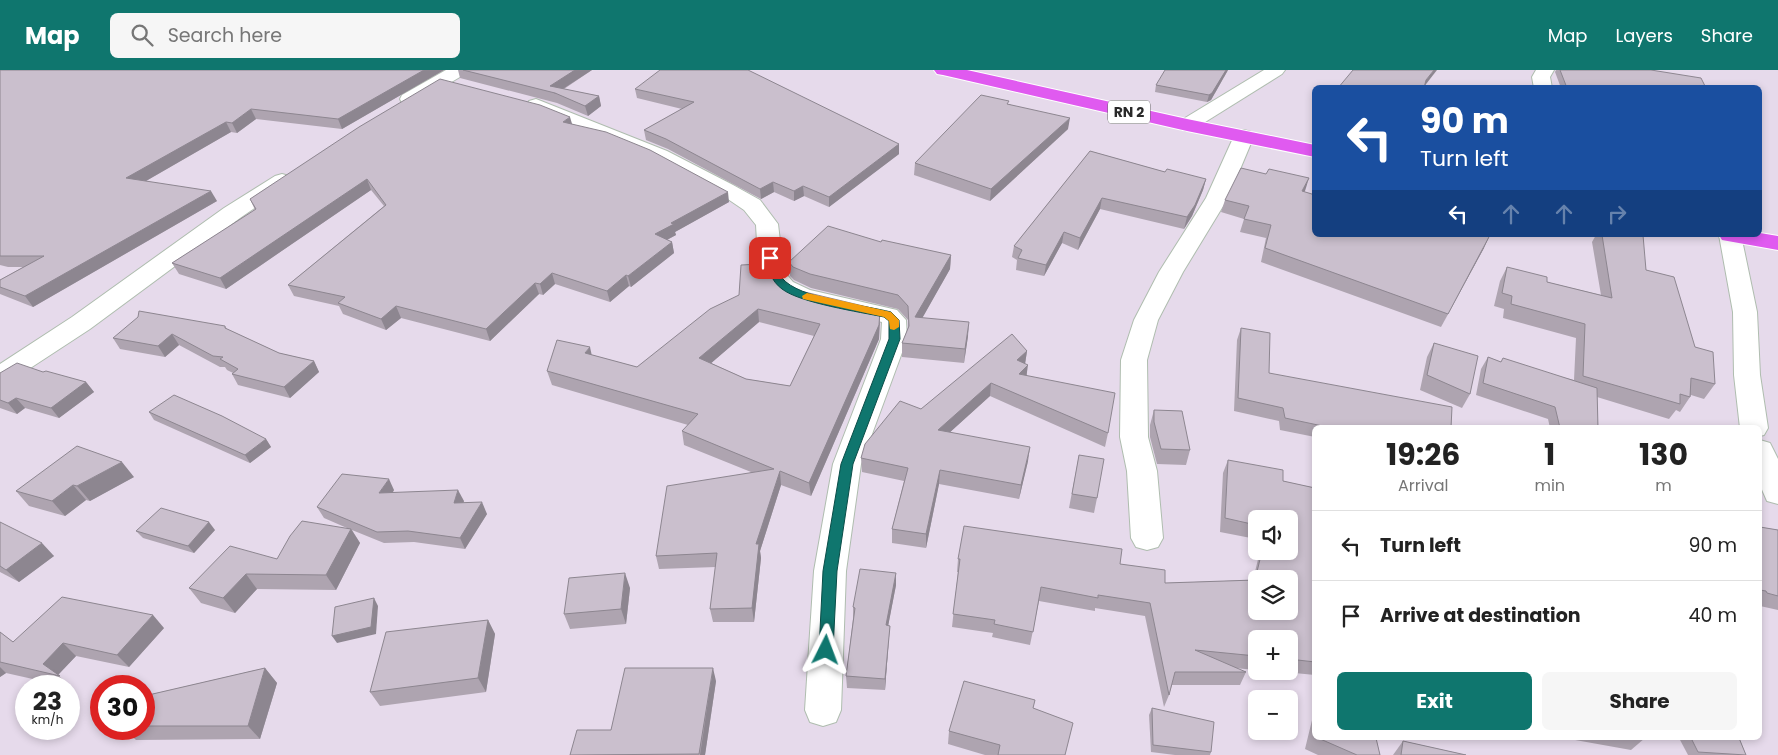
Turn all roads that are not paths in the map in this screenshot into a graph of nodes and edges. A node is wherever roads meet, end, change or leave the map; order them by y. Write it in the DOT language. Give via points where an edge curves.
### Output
graph roads {
  1 [pos="943,70"];
  2 [pos="1276,70"];
  3 [pos="1545,70"];
  4 [pos="456,80"];
  5 [pos="1543,85"];
  6 [pos="514,98"];
  7 [pos="389,112"];
  8 [pos="1187,125"];
  9 [pos="1244,136"];
  10 [pos="1312,150"];
  11 [pos="298,170"];
  12 [pos="1730,237"];
  13 [pos="1742,237"];
  14 [pos="1778,243"];
  15 [pos="0,376"];
  16 [pos="1754,425"];
  17 [pos="1762,455"];
  18 [pos="1778,493"];
  19 [pos="1147,538"];
  20 [pos="823,710"];
  1 -- 8 [label="main road, RN 2"];
  2 -- 8 [label="street"];
  3 -- 5 [label="street"];
  4 -- 7 [label="street"];
  6 -- 20 [label="street" via="550,109 660,155 726,189 752,205 767,224 770,258 776,277 785,287 803,296 888,315 894,320 894,339 847,464 830,571"];
  8 -- 9 [label="main road, RN 2"];
  9 -- 10 [label="main road, RN 2"];
  9 -- 19 [label="street" via="1217,198 1171,272 1146,320 1134,360 1134,437 1142,471"];
  11 -- 15 [label="street"];
  12 -- 16 [label="street" via="1745,312 1747,374"];
  13 -- 14 [label="main road"];
  17 -- 18 [label="street"];
}
